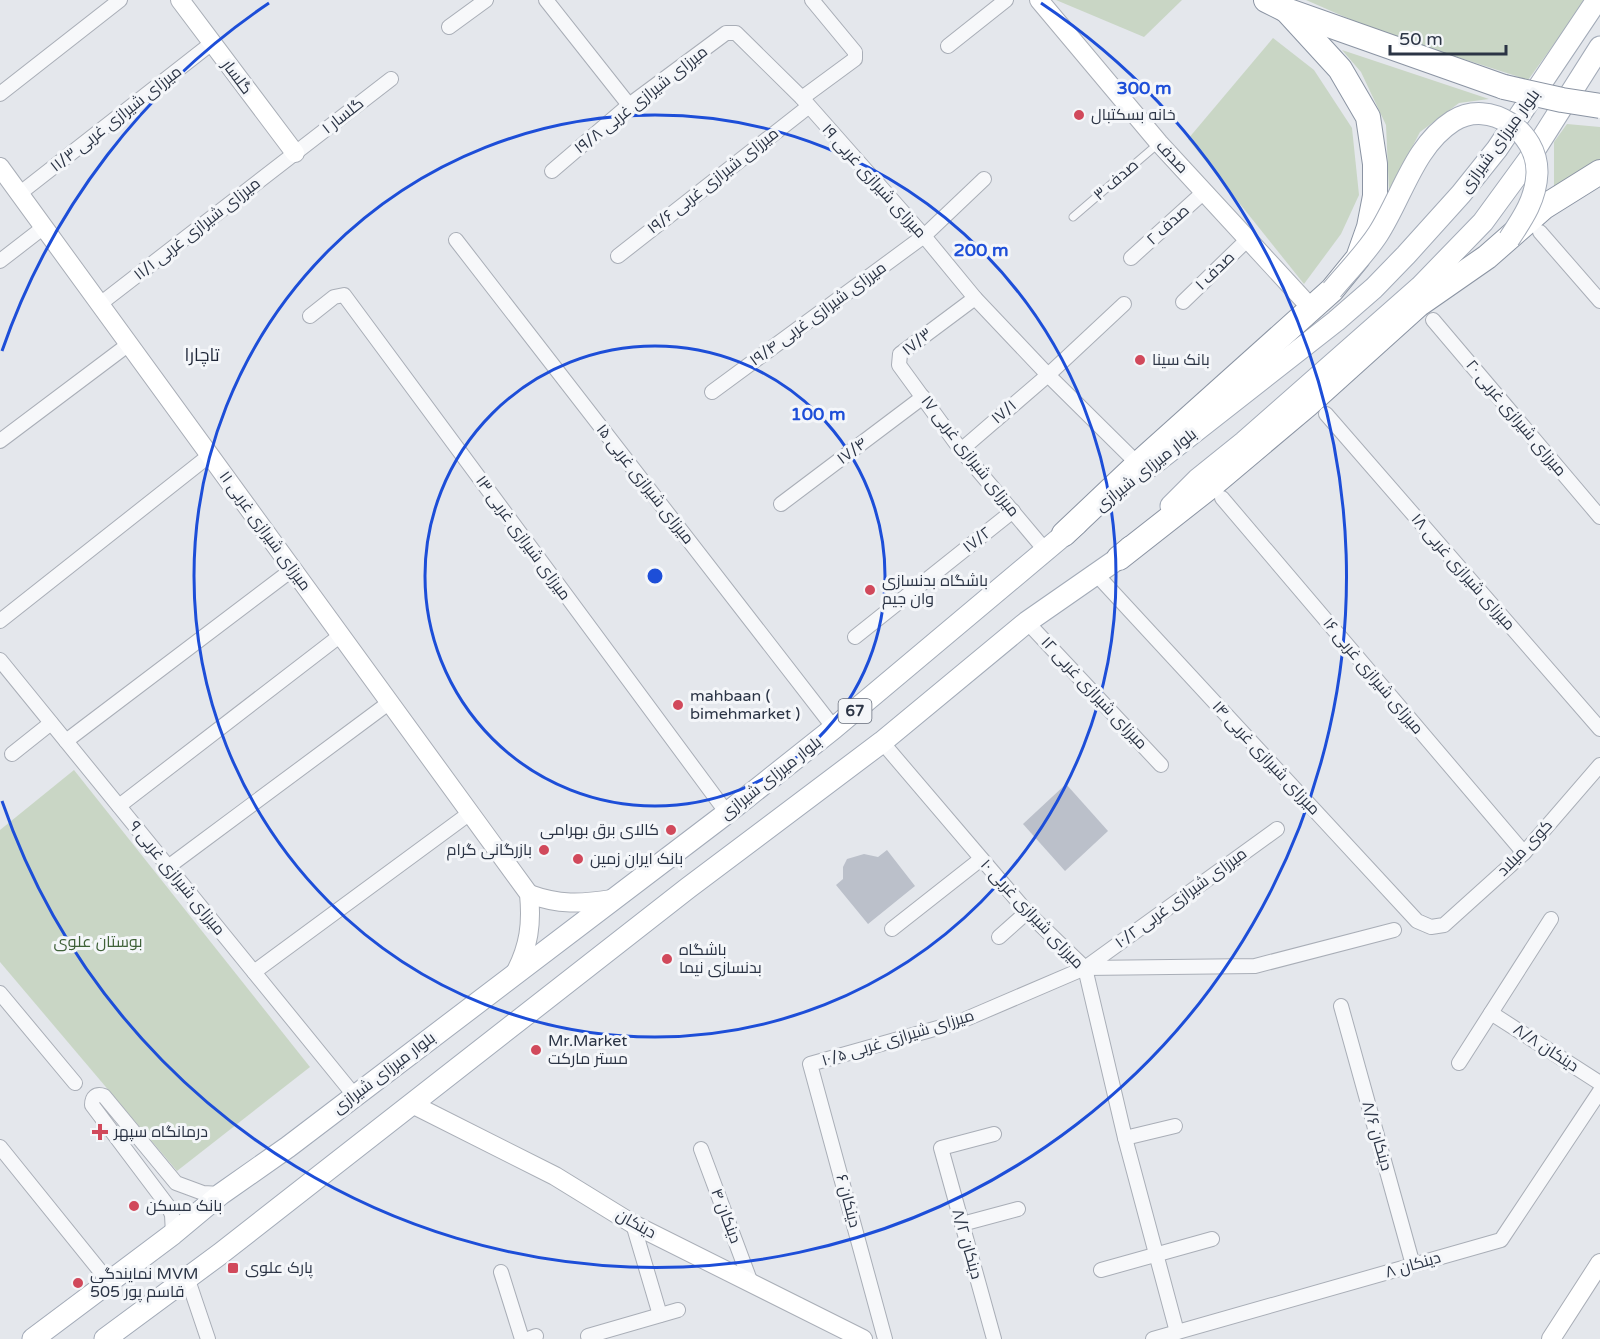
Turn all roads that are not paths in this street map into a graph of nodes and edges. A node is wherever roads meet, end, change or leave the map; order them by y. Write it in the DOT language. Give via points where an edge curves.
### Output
graph roads {
  1 [pos="120,0"];
  2 [pos="180,0"];
  3 [pos="486,0"];
  4 [pos="546,0"];
  5 [pos="812,0"];
  6 [pos="1006,0"];
  7 [pos="1039,0"];
  8 [pos="1597,0"];
  9 [pos="1276,5"];
  10 [pos="450,27"];
  11 [pos="731,32"];
  12 [pos="212,43"];
  13 [pos="948,46"];
  14 [pos="1600,47"];
  15 [pos="391,79"];
  16 [pos="0,94"];
  17 [pos="805,102"];
  18 [pos="629,105"];
  19 [pos="1600,106"];
  20 [pos="1159,143"];
  21 [pos="295,153"];
  22 [pos="0,167"];
  23 [pos="552,171"];
  24 [pos="1600,171"];
  25 [pos="984,179"];
  26 [pos="1205,191"];
  27 [pos="19,194"];
  28 [pos="1073,216"];
  29 [pos="44,227"];
  30 [pos="1540,232"];
  31 [pos="924,236"];
  32 [pos="1248,239"];
  33 [pos="1509,239"];
  34 [pos="456,240"];
  35 [pos="618,256"];
  36 [pos="1131,258"];
  37 [pos="0,261"];
  38 [pos="1332,291"];
  39 [pos="975,298"];
  40 [pos="1600,301"];
  41 [pos="1183,302"];
  42 [pos="100,304"];
  43 [pos="1124,304"];
  44 [pos="1312,309"];
  45 [pos="310,316"];
  46 [pos="1432,320"];
  47 [pos="129,344"];
  48 [pos="898,359"];
  49 [pos="1048,375"];
  50 [pos="712,392"];
  51 [pos="923,397"];
  52 [pos="1326,414"];
  53 [pos="2,440"];
  54 [pos="961,450"];
  55 [pos="210,455"];
  56 [pos="1138,464"];
  57 [pos="1222,498"];
  58 [pos="781,504"];
  59 [pos="1013,512"];
  60 [pos="1600,517"];
  61 [pos="1064,534"];
  62 [pos="1045,550"];
  63 [pos="1119,558"];
  64 [pos="292,569"];
  65 [pos="1096,574"];
  66 [pos="0,621"];
  67 [pos="1027,622"];
  68 [pos="341,635"];
  69 [pos="855,637"];
  70 [pos="0,660"];
  71 [pos="390,702"];
  72 [pos="51,723"];
  73 [pos="834,728"];
  74 [pos="1600,729"];
  75 [pos="66,741"];
  76 [pos="882,742"];
  77 [pos="12,754"];
  78 [pos="1161,765"];
  79 [pos="1600,765"];
  80 [pos="118,806"];
  81 [pos="470,813"];
  82 [pos="727,813"];
  83 [pos="1277,829"];
  84 [pos="1524,853"];
  85 [pos="981,859"];
  86 [pos="168,867"];
  87 [pos="530,894"];
  88 [pos="612,899"];
  89 [pos="1027,912"];
  90 [pos="1551,919"];
  91 [pos="1444,925"];
  92 [pos="892,929"];
  93 [pos="1394,930"];
  94 [pos="999,937"];
  95 [pos="1084,968"];
  96 [pos="254,972"];
  97 [pos="515,973"];
  98 [pos="0,993"];
  99 [pos="1341,1006"];
  100 [pos="1491,1012"];
  101 [pos="1459,1063"];
  102 [pos="810,1064"];
  103 [pos="75,1083"];
  104 [pos="1600,1083"];
  105 [pos="1600,1092"];
  106 [pos="354,1095"];
  107 [pos="412,1104"];
  108 [pos="1175,1126"];
  109 [pos="993,1134"];
  110 [pos="1125,1138"];
  111 [pos="0,1147"];
  112 [pos="700,1149"];
  113 [pos="221,1194"];
  114 [pos="1018,1209"];
  115 [pos="633,1224"];
  116 [pos="962,1224"];
  117 [pos="173,1234"];
  118 [pos="1212,1239"];
  119 [pos="1157,1256"];
  120 [pos="1600,1263"];
  121 [pos="1413,1265"];
  122 [pos="1101,1270"];
  123 [pos="501,1272"];
  124 [pos="187,1277"];
  125 [pos="109,1282"];
  126 [pos="750,1283"];
  127 [pos="678,1310"];
  128 [pos="660,1316"];
  129 [pos="1177,1332"];
  130 [pos="588,1336"];
  131 [pos="33,1339"];
  132 [pos="105,1339"];
  133 [pos="208,1339"];
  134 [pos="522,1339"];
  135 [pos="863,1339"];
  136 [pos="885,1339"];
  137 [pos="994,1339"];
  138 [pos="1153,1339"];
  139 [pos="1551,1339"];
  1 -- 16 [label="street"];
  2 -- 12 [label="street, گلسار"];
  3 -- 10 [label="street"];
  4 -- 18 [label="street"];
  5 -- 17 [label="street, ۱۹/۶ میرزای شیرازی غربی" via="856,56"];
  6 -- 13 [label="street"];
  7 -- 20 [label="street, صدف"];
  8 -- 61 [label="main road, بلوار میرزای شیرازی / 67" via="1497,149 1374,288"];
  9 -- 19 [label="highway, bridge" via="1504,87"];
  9 -- 38 [label="highway" via="1340,69 1368,117 1375,164 1375,196 1369,227 1358,258"];
  11 -- 17 [label="street, ۱۹ میرزای شیرازی غربی"];
  11 -- 18 [label="street, ۱۹/۸ میرزای شیرازی غربی"];
  12 -- 21 [label="street, گلسار"];
  12 -- 27 [label="street, میرزای شیرازی غربی ۱۱/۳"];
  14 -- 63 [label="main road, بلوار میرزای شیرازی / 67" via="1529,159 1483,222 1420,287 1198,479"];
  15 -- 21 [label="street, گلسار ۱"];
  17 -- 31 [label="street, ۱۹ میرزای شیرازی غربی"];
  17 -- 35 [label="street, ۱۹/۶ میرزای شیرازی غربی"];
  18 -- 23 [label="street, ۱۹/۸ میرزای شیرازی غربی"];
  20 -- 26 [label="street, صدف"];
  20 -- 28 [label="lane, صدف ۳"];
  21 -- 42 [label="street, میرزای شیرازی غربی ۱۱/۱"];
  22 -- 27 [label="street, میرزای شیرازی غربی ۱۱"];
  24 -- 33 [label="highway" via="1544,207"];
  25 -- 31 [label="street, ۱۹/۴ میرزای شیرازی غربی"];
  26 -- 32 [label="street, صدف"];
  26 -- 36 [label="street, ۲ صدف"];
  27 -- 29 [label="street, میرزای شیرازی غربی ۱۱"];
  29 -- 37 [label="street"];
  29 -- 42 [label="street, میرزای شیرازی غربی ۱۱"];
  30 -- 40 [label="street"];
  31 -- 39 [label="street, ۱۹ میرزای شیرازی غربی"];
  31 -- 50 [label="street, ۱۹/۴ میرزای شیرازی غربی"];
  32 -- 41 [label="street, ۱ صدف"];
  32 -- 44 [label="street, صدف"];
  33 -- 38 [label="main road, bridge" via="1533,199 1537,171 1533,150 1508,122 1490,115 1471,115 1455,120 1430,140 1376,236"];
  33 -- 63 [label="highway" via="1419,305 1307,405"];
  34 -- 73 [label="street, ۱۵ میرزای شیرازی غربی"];
  38 -- 44 [label="highway"];
  39 -- 48 [label="street, ۱۷/۳"];
  39 -- 49 [label="street, ۱۹ میرزای شیرازی غربی"];
  42 -- 47 [label="street, میرزای شیرازی غربی ۱۱"];
  43 -- 49 [label="street, ۱۷/۱"];
  44 -- 56 [label="highway"];
  45 -- 82 [label="street, ۱۳ میرزای شیرازی غربی" via="334,297 344,295"];
  46 -- 60 [label="street, ۲۰ میرزای شیرازی غربی"];
  47 -- 53 [label="street"];
  47 -- 55 [label="street, میرزای شیرازی غربی ۱۱"];
  48 -- 51 [label="street, ۱۷ میرزای شیرازی غربی"];
  49 -- 54 [label="street, ۱۷/۱"];
  49 -- 56 [label="street, ۱۹ میرزای شیرازی غربی"];
  51 -- 54 [label="street, ۱۷ میرزای شیرازی غربی"];
  51 -- 58 [label="street, ۱۷/۴"];
  52 -- 74 [label="street, ۱۸ میرزای شیرازی غربی"];
  54 -- 59 [label="street, ۱۷ میرزای شیرازی غربی"];
  55 -- 64 [label="street, میرزای شیرازی غربی ۱۱"];
  55 -- 66 [label="street"];
  56 -- 61 [label="highway"];
  57 -- 84 [label="street, ۱۶ میرزای شیرازی غربی"];
  59 -- 62 [label="street, ۱۷ میرزای شیرازی غربی"];
  59 -- 69 [label="street, ۱۷/۲"];
  61 -- 62 [label="main road, بلوار میرزای شیرازی / 67"];
  62 -- 73 [label="main road, بلوار میرزای شیرازی / 67"];
  63 -- 65 [label="main road, بلوار میرزای شیرازی / 67"];
  64 -- 68 [label="street, میرزای شیرازی غربی ۱۱"];
  64 -- 75 [label="street"];
  65 -- 67 [label="main road, بلوار میرزای شیرازی / 67"];
  65 -- 91 [label="street, ۱۴ میرزای شیرازی غربی" via="1417,921 1431,927"];
  67 -- 76 [label="main road, بلوار میرزای شیرازی / 67"];
  67 -- 78 [label="street, ۱۲ میرزای شیرازی غربی"];
  68 -- 71 [label="street, میرزای شیرازی غربی ۱۱"];
  68 -- 80 [label="street"];
  70 -- 72 [label="street, میرزای شیرازی غربی ۹"];
  71 -- 81 [label="street, میرزای شیرازی غربی ۱۱"];
  71 -- 86 [label="street"];
  72 -- 75 [label="street, میرزای شیرازی غربی ۹"];
  72 -- 77 [label="street"];
  73 -- 82 [label="main road, بلوار میرزای شیرازی / 67"];
  75 -- 80 [label="street, میرزای شیرازی غربی ۹"];
  76 -- 85 [label="street, ۱۰ میرزای شیرازی غربی"];
  76 -- 107 [label="main road, بلوار میرزای شیرازی / 67"];
  79 -- 84 [label="street, کوی میلاد"];
  80 -- 86 [label="street, میرزای شیرازی غربی ۹"];
  81 -- 87 [label="street, میرزای شیرازی غربی ۱۱"];
  81 -- 96 [label="street"];
  82 -- 88 [label="main road, بلوار میرزای شیرازی / 67"];
  83 -- 95 [label="street, ۱۰/۲ میرزای شیرازی غربی"];
  84 -- 91 [label="street, کوی میلاد"];
  85 -- 89 [label="street, ۱۰ میرزای شیرازی غربی"];
  85 -- 92 [label="street"];
  86 -- 96 [label="street, میرزای شیرازی غربی ۹"];
  87 -- 88 [label="street" via="565,903"];
  87 -- 97 [label="street" via="531,930"];
  88 -- 97 [label="main road, بلوار میرزای شیرازی / 67"];
  89 -- 94 [label="street"];
  89 -- 95 [label="street, ۱۰ میرزای شیرازی غربی"];
  90 -- 100 [label="street"];
  93 -- 95 [label="street" via="1255,966"];
  95 -- 102 [label="street, ۱۰/۵ میرزای شیرازی غربی" via="958,1022"];
  95 -- 110 [label="street, ۱۰ میرزای شیرازی غربی"];
  96 -- 106 [label="street, میرزای شیرازی غربی ۹"];
  97 -- 106 [label="main road, بلوار میرزای شیرازی / 67"];
  98 -- 103 [label="street"];
  99 -- 121 [label="street, ۸/۶ دینکان"];
  100 -- 101 [label="street"];
  100 -- 104 [label="street, ۸/۸ دینکان"];
  102 -- 136 [label="street, دینکان ۶"];
  105 -- 121 [label="street, ۸ دینکان" via="1501,1240"];
  106 -- 113 [label="main road, بلوار میرزای شیرازی / 67"];
  107 -- 115 [label="street, دینکان" via="555,1176"];
  107 -- 124 [label="main road, بلوار میرزای شیرازی / 67"];
  108 -- 110 [label="street"];
  109 -- 116 [label="street, دینکان ۸/۲" via="941,1149"];
  110 -- 119 [label="street, ۱۰ میرزای شیرازی غربی"];
  111 -- 125 [label="street"];
  112 -- 126 [label="street, دینکان ۴"];
  113 -- 117 [label="main road, بلوار میرزای شیرازی / 67"];
  113 -- 117 [label="street" via="203,1193 176,1183 104,1095 95,1096 92,1105 168,1206"];
  114 -- 116 [label="street"];
  115 -- 126 [label="street, دینکان"];
  115 -- 128 [label="street"];
  116 -- 137 [label="street, دینکان ۸/۲"];
  117 -- 125 [label="main road, بلوار میرزای شیرازی / 67"];
  118 -- 119 [label="street"];
  119 -- 122 [label="street"];
  119 -- 129 [label="street, ۱۰ میرزای شیرازی غربی"];
  120 -- 139 [label="street"];
  121 -- 129 [label="street, ۸ دینکان"];
  123 -- 134 [label="street"];
  124 -- 132 [label="main road, بلوار میرزای شیرازی / 67"];
  124 -- 133 [label="street"];
  125 -- 131 [label="main road, بلوار میرزای شیرازی / 67"];
  126 -- 135 [label="street, دینکان"];
  127 -- 128 [label="street"];
  128 -- 130 [label="street"];
  129 -- 138 [label="street, ۸ دینکان"];
}
